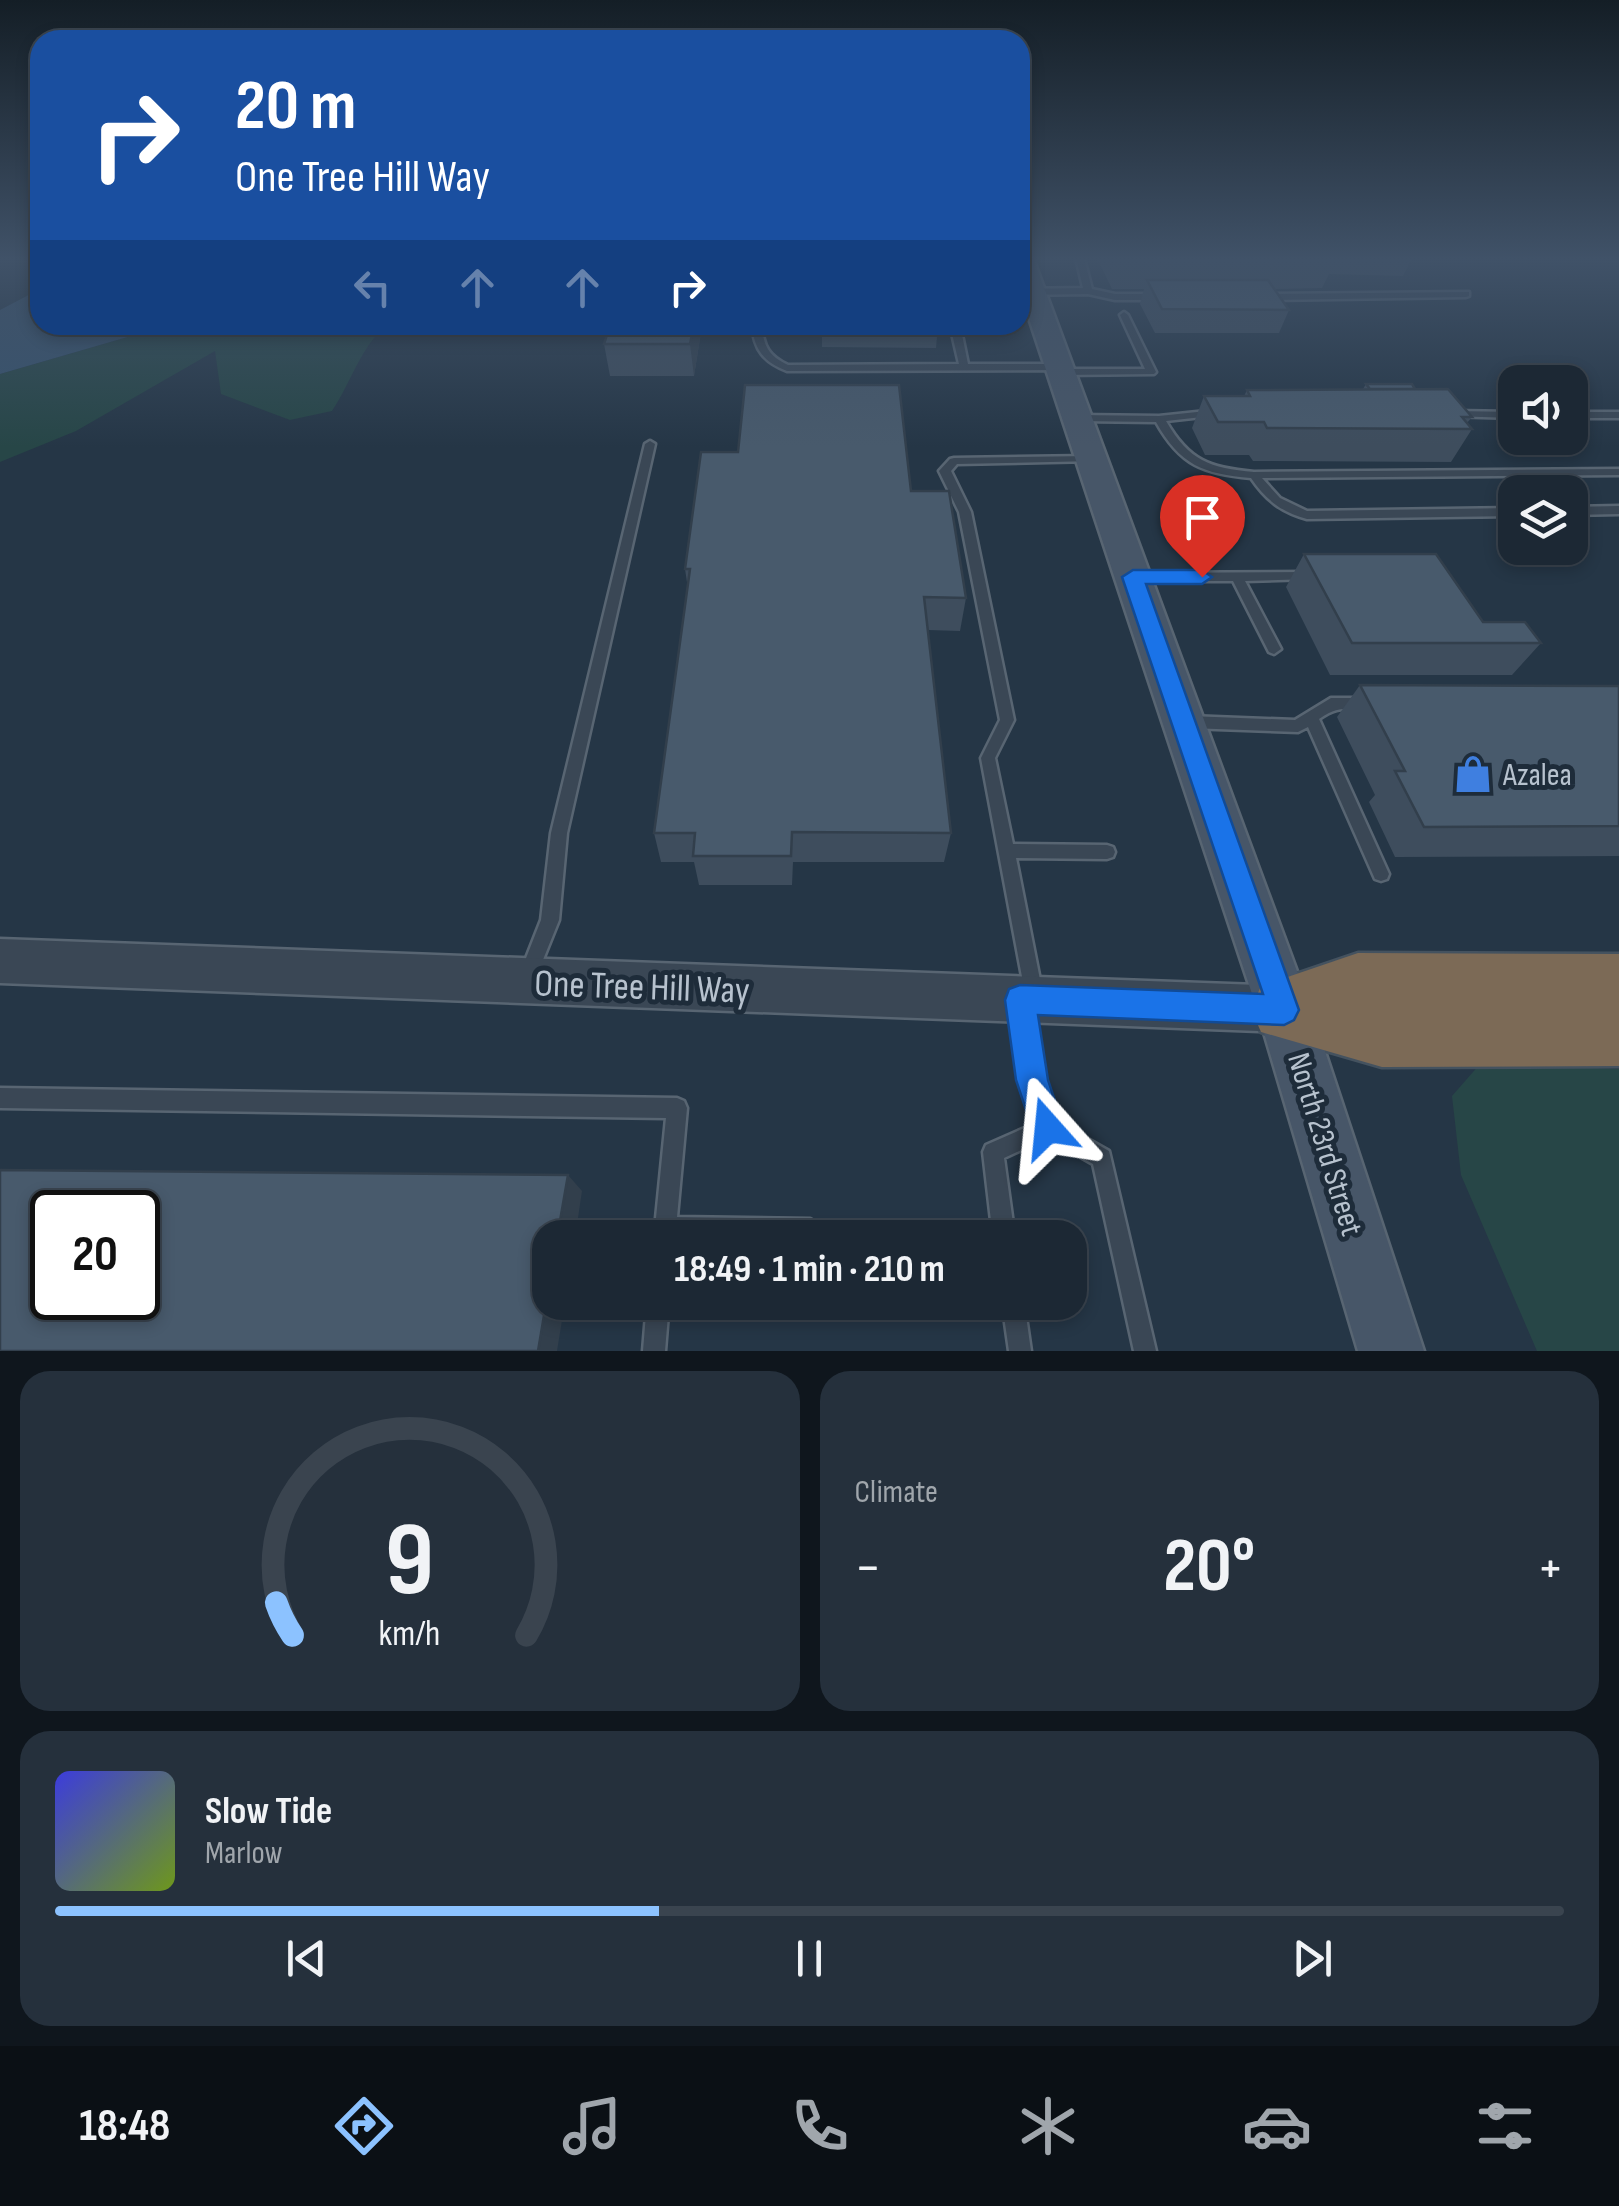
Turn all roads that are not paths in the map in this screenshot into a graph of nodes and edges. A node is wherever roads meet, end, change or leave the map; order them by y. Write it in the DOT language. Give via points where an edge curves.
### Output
graph roads {
  1 [pos="1041,321"];
  2 [pos="1127,321"];
  3 [pos="757,335"];
  4 [pos="957,335"];
  5 [pos="964,368"];
  6 [pos="1060,370"];
  7 [pos="1229,413"];
  8 [pos="1439,414"];
  9 [pos="1498,414"];
  10 [pos="1588,415"];
  11 [pos="1619,415"];
  12 [pos="1077,418"];
  13 [pos="1159,419"];
  14 [pos="650,444"];
  15 [pos="1092,459"];
  16 [pos="1619,472"];
  17 [pos="1254,475"];
  18 [pos="1619,510"];
  19 [pos="1588,511"];
  20 [pos="1498,512"];
  21 [pos="1316,576"];
  22 [pos="1133,577"];
  23 [pos="1236,577"];
  24 [pos="1274,649"];
  25 [pos="1389,704"];
  26 [pos="1311,717"];
  27 [pos="1183,722"];
  28 [pos="1006,851"];
  29 [pos="1107,852"];
  30 [pos="1381,874"];
  31 [pos="0,961"];
  32 [pos="526,981"];
  33 [pos="1619,986"];
  34 [pos="1027,1000"];
  35 [pos="1284,1010"];
  36 [pos="1619,1032"];
  37 [pos="0,1098"];
  38 [pos="1048,1128"];
  39 [pos="666,1220"];
  40 [pos="1002,1220"];
  41 [pos="657,1320"];
  42 [pos="1016,1320"];
  43 [pos="654,1351"];
  44 [pos="1020,1351"];
  45 [pos="1145,1351"];
  46 [pos="1391,1351"];
  1 -- 6 [label="main road, North 23rd Street"];
  2 -- 6 [label="lane" via="1151,372"];
  3 -- 5 [label="lane" via="768,360 787,368"];
  4 -- 5 [label="lane"];
  5 -- 6 [label="lane"];
  6 -- 12 [label="main road, North 23rd Street"];
  7 -- 13 [label="lane"];
  8 -- 9 [label="lane"];
  10 -- 11 [label="lane"];
  12 -- 13 [label="lane"];
  12 -- 15 [label="main road, North 23rd Street"];
  13 -- 17 [label="lane" via="1186,459 1214,472"];
  14 -- 32 [label="lane" via="559,834 550,920"];
  15 -- 22 [label="main road, North 23rd Street"];
  15 -- 28 [label="lane" via="954,461 946,471 965,512 1006,720 988,758"];
  16 -- 17 [label="lane"];
  17 -- 20 [label="lane" via="1273,501 1307,515"];
  18 -- 19 [label="lane"];
  21 -- 23 [label="lane"];
  22 -- 23 [label="lane"];
  22 -- 27 [label="main road, North 23rd Street"];
  23 -- 24 [label="lane"];
  25 -- 26 [label="lane" via="1331,703"];
  26 -- 27 [label="lane" via="1298,726"];
  26 -- 30 [label="lane"];
  27 -- 35 [label="main road, North 23rd Street"];
  28 -- 29 [label="lane"];
  28 -- 34 [label="lane"];
  31 -- 32 [label="street, One Tree Hill Way"];
  32 -- 34 [label="street, One Tree Hill Way"];
  33 -- 35 [label="highway" via="1358,985"];
  34 -- 35 [label="street, One Tree Hill Way"];
  34 -- 38 [label="lane" via="1032,1080"];
  35 -- 36 [label="highway" via="1382,1033"];
  35 -- 46 [label="main road, North 23rd Street"];
  37 -- 39 [label="lane" via="677,1108"];
  38 -- 40 [label="lane" via="993,1152"];
  38 -- 45 [label="lane" via="1102,1158"];
  41 -- 43 [label="lane"];
  42 -- 44 [label="lane"];
}
